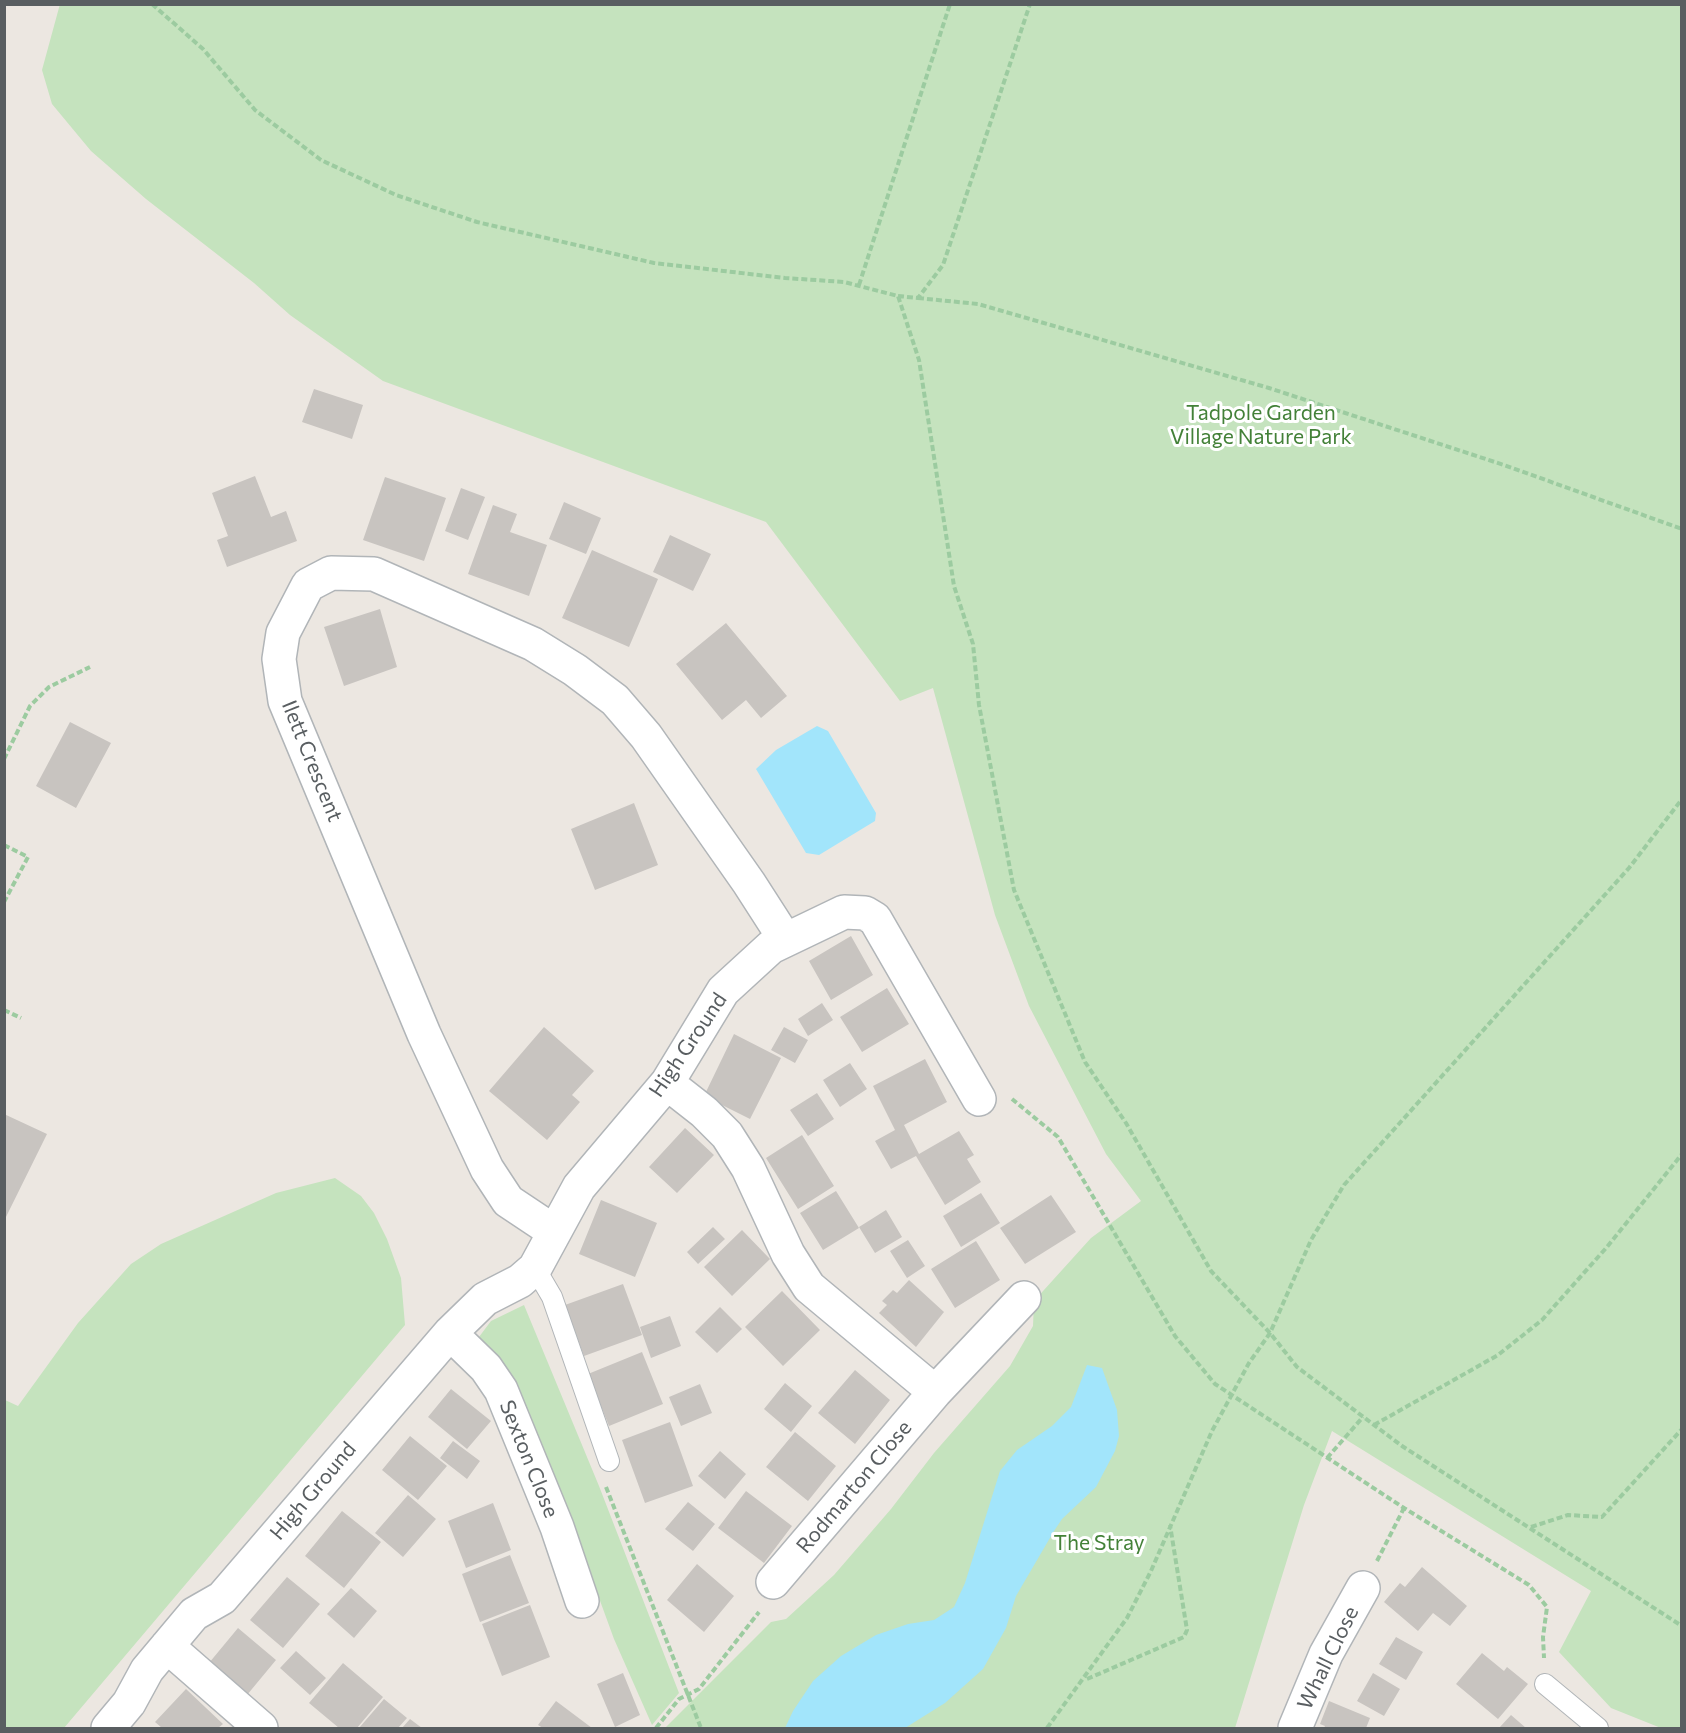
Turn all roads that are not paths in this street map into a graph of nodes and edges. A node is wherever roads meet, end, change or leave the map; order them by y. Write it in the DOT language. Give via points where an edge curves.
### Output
graph roads {
  1 [pos="785,939"];
  2 [pos="667,1083"];
  3 [pos="992,1096"];
  4 [pos="553,1231"];
  5 [pos="535,1268"];
  6 [pos="1024,1298"];
  7 [pos="450,1333"];
  8 [pos="934,1392"];
  9 [pos="606,1471"];
  10 [pos="773,1582"];
  11 [pos="1363,1588"];
  12 [pos="582,1601"];
  13 [pos="167,1646"];
  14 [pos="1545,1684"];
  15 [pos="108,1728"];
  16 [pos="261,1728"];
  17 [pos="1296,1728"];
  18 [pos="1598,1728"];
  1 -- 2 [label="street, High Ground" via="754,961 723,991"];
  1 -- 3 [label="street, High Ground" via="844,912 865,913 875,919"];
  1 -- 4 [label="street, Ilett Crescent" via="646,736 615,700 576,670 533,644 374,574 331,573 308,585 283,633 279,659 285,701 424,1034 487,1169 508,1201"];
  2 -- 4 [label="street, High Ground" via="589,1174"];
  2 -- 8 [label="street" via="727,1135 809,1287"];
  4 -- 5 [label="street, High Ground"];
  5 -- 7 [label="street, High Ground" via="520,1281 485,1299"];
  5 -- 9 [label="lane" via="552,1297"];
  6 -- 8 [label="street, Rodmarton Close"];
  7 -- 12 [label="street, Sexton Close" via="486,1368 501,1390 557,1527"];
  7 -- 13 [label="street, High Ground" via="222,1598 194,1614"];
  8 -- 10 [label="street, Rodmarton Close"];
  11 -- 17 [label="street, Whall Close" via="1326,1654"];
  13 -- 15 [label="street, High Ground"];
  13 -- 16 [label="street"];
  14 -- 18 [label="lane"];
}
